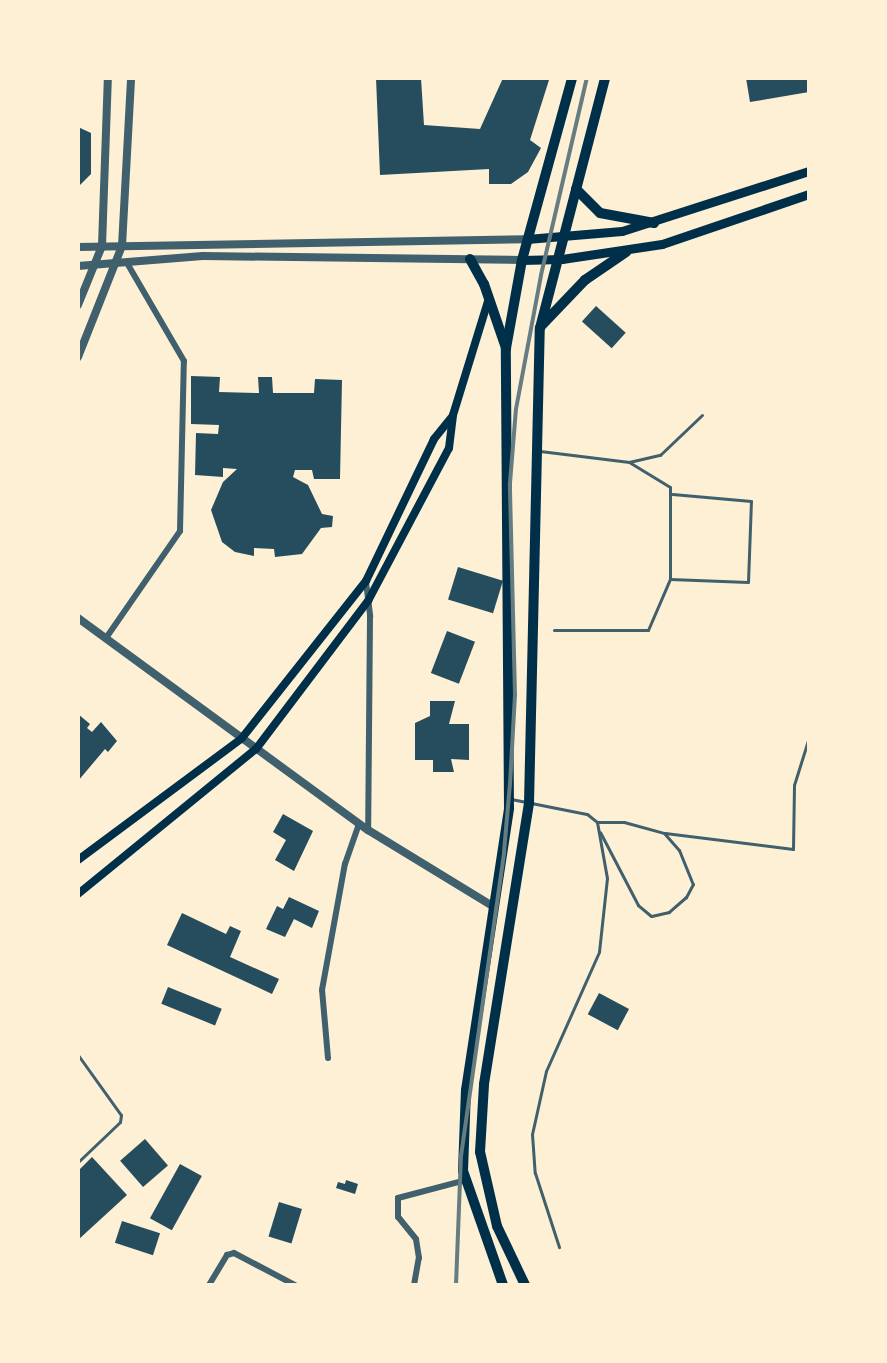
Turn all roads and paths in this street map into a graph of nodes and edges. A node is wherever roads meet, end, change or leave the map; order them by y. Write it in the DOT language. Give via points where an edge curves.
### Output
graph roads {
  1 [pos="108,78"];
  2 [pos="131,78"];
  3 [pos="572,78"];
  4 [pos="605,78"];
  5 [pos="809,171"];
  6 [pos="576,189"];
  7 [pos="809,194"];
  8 [pos="654,223"];
  9 [pos="564,236"];
  10 [pos="527,239"];
  11 [pos="102,246"];
  12 [pos="122,246"];
  13 [pos="78,247"];
  14 [pos="626,252"];
  15 [pos="470,259"];
  16 [pos="522,260"];
  17 [pos="556,260"];
  18 [pos="127,263"];
  19 [pos="113,264"];
  20 [pos="78,266"];
  21 [pos="95,266"];
  22 [pos="489,298"];
  23 [pos="78,305"];
  24 [pos="540,328"];
  25 [pos="506,348"];
  26 [pos="78,357"];
  27 [pos="453,415"];
  28 [pos="702,416"];
  29 [pos="536,451"];
  30 [pos="629,462"];
  31 [pos="672,494"];
  32 [pos="670,579"];
  33 [pos="366,581"];
  34 [pos="368,601"];
  35 [pos="78,618"];
  36 [pos="554,630"];
  37 [pos="106,638"];
  38 [pos="809,736"];
  39 [pos="242,738"];
  40 [pos="256,749"];
  41 [pos="509,799"];
  42 [pos="529,803"];
  43 [pos="597,822"];
  44 [pos="359,824"];
  45 [pos="598,828"];
  46 [pos="368,831"];
  47 [pos="664,833"];
  48 [pos="78,860"];
  49 [pos="78,894"];
  50 [pos="494,907"];
  51 [pos="78,1055"];
  52 [pos="328,1059"];
  53 [pos="78,1162"];
  54 [pos="466,1180"];
  55 [pos="559,1247"];
  56 [pos="209,1285"];
  57 [pos="295,1285"];
  58 [pos="414,1285"];
  59 [pos="503,1285"];
  60 [pos="525,1285"];
  1 -- 11 [label="street"];
  2 -- 12 [label="street"];
  3 -- 10 [label="highway"];
  4 -- 6 [label="highway"];
  5 -- 8 [label="main road"];
  6 -- 8 [label="highway" via="600,213"];
  6 -- 9 [label="highway"];
  7 -- 14 [label="main road"];
  8 -- 9 [label="main road" via="622,231"];
  9 -- 10 [label="main road"];
  9 -- 17 [label="highway"];
  10 -- 12 [label="street"];
  10 -- 16 [label="highway"];
  11 -- 12 [label="street"];
  11 -- 13 [label="street"];
  11 -- 21 [label="street"];
  12 -- 19 [label="street"];
  14 -- 17 [label="main road"];
  14 -- 24 [label="highway" via="585,280"];
  15 -- 16 [label="street"];
  15 -- 18 [label="street" via="203,256"];
  15 -- 22 [label="highway"];
  16 -- 17 [label="main road"];
  16 -- 25 [label="highway"];
  17 -- 24 [label="highway"];
  18 -- 19 [label="street"];
  18 -- 37 [label="street" via="184,361 180,531"];
  19 -- 21 [label="street"];
  19 -- 26 [label="street"];
  20 -- 21 [label="street"];
  21 -- 23 [label="street"];
  22 -- 25 [label="highway"];
  22 -- 27 [label="main road"];
  24 -- 29 [label="highway"];
  25 -- 41 [label="highway"];
  27 -- 33 [label="main road" via="434,439"];
  27 -- 34 [label="main road" via="449,447"];
  28 -- 30 [label="lane" via="660,455"];
  29 -- 30 [label="lane"];
  29 -- 42 [label="highway"];
  30 -- 31 [label="lane" via="670,487"];
  31 -- 32 [label="lane"];
  31 -- 32 [label="lane" via="752,501 748,582"];
  32 -- 36 [label="lane" via="648,630"];
  33 -- 34 [label="street"];
  33 -- 39 [label="main road"];
  34 -- 40 [label="main road"];
  34 -- 46 [label="street"];
  35 -- 37 [label="street"];
  37 -- 39 [label="street"];
  38 -- 47 [label="lane" via="794,785 793,849"];
  39 -- 40 [label="street"];
  39 -- 48 [label="main road"];
  40 -- 44 [label="street"];
  40 -- 49 [label="main road"];
  41 -- 42 [label="lane"];
  41 -- 50 [label="highway"];
  42 -- 43 [label="lane" via="587,814"];
  42 -- 60 [label="highway" via="484,1084 480,1152 497,1226"];
  43 -- 45 [label="lane"];
  43 -- 47 [label="lane" via="624,822"];
  44 -- 46 [label="street"];
  44 -- 52 [label="street" via="345,864 322,990"];
  45 -- 47 [label="lane" via="638,905 651,916 669,912 686,897 693,884 679,850"];
  45 -- 55 [label="lane" via="607,878 604,929 596,964 546,1071 532,1134 535,1173"];
  46 -- 50 [label="street"];
  50 -- 54 [label="highway" via="466,1090"];
  51 -- 53 [label="lane" via="121,1115 120,1122"];
  54 -- 58 [label="street" via="398,1198 398,1218 416,1239 419,1258"];
  54 -- 59 [label="highway"];
  56 -- 57 [label="street" via="227,1255 234,1253"];
}
